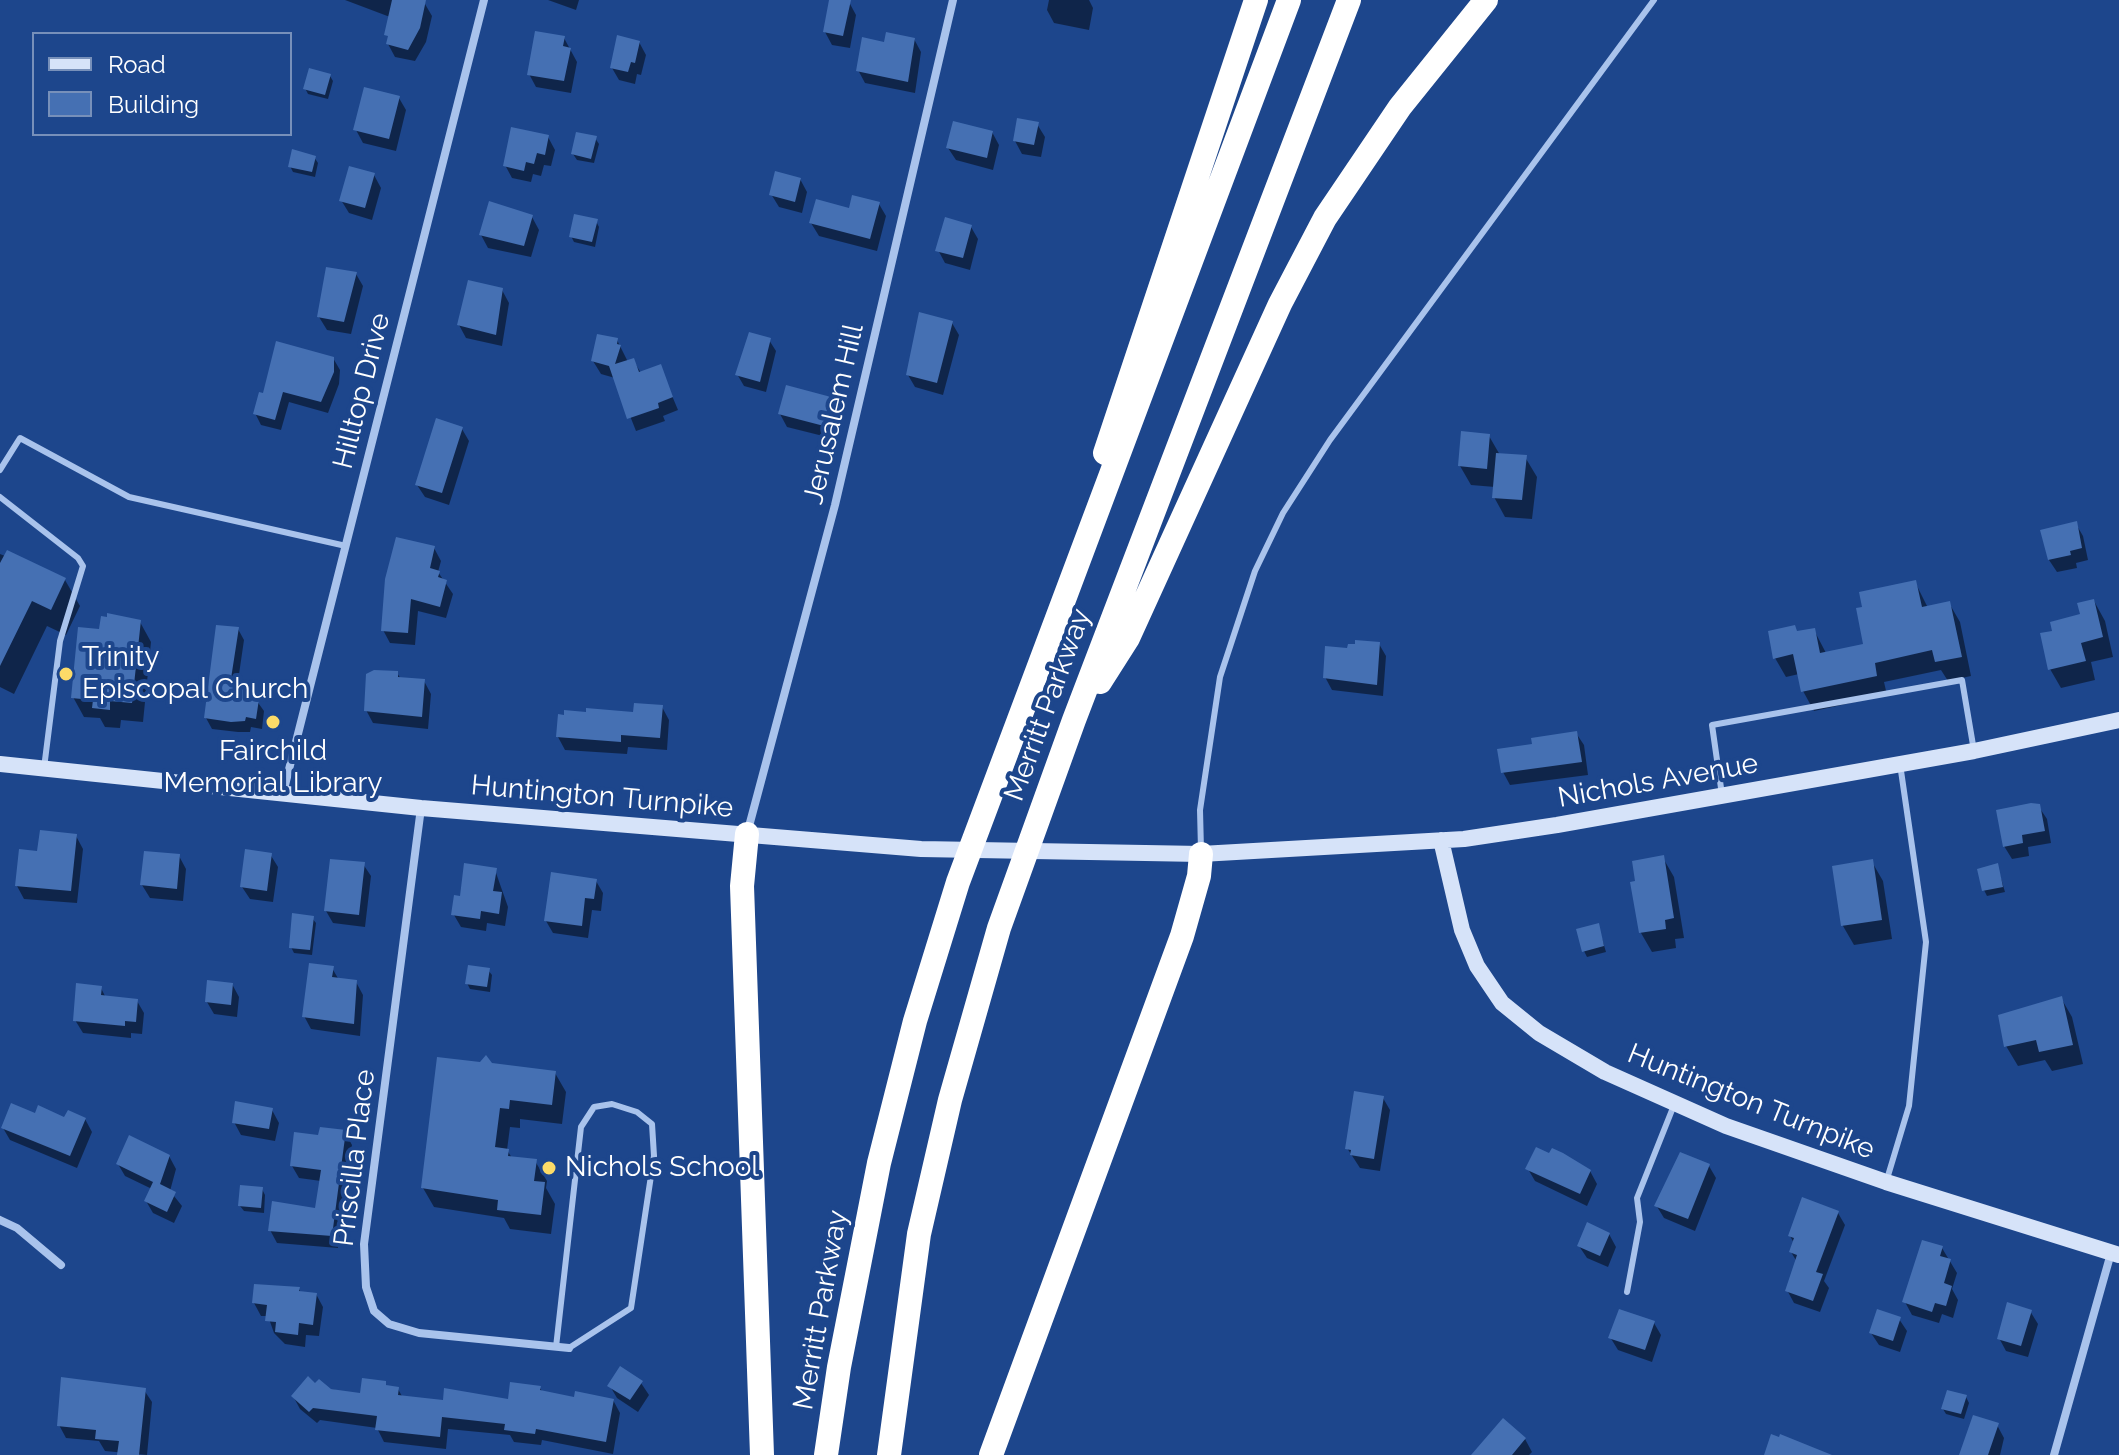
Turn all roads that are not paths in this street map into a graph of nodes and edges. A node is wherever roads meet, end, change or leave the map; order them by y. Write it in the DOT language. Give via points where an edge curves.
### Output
graph roads {
  1 [pos="484,0"];
  2 [pos="953,0"];
  3 [pos="1256,0"];
  4 [pos="1289,0"];
  5 [pos="1349,0"];
  6 [pos="1486,0"];
  7 [pos="1654,0"];
  8 [pos="0,470"];
  9 [pos="0,497"];
  10 [pos="346,546"];
  11 [pos="1066,595"];
  12 [pos="1074,720"];
  13 [pos="2119,720"];
  14 [pos="1974,751"];
  15 [pos="1900,763"];
  16 [pos="0,764"];
  17 [pos="43,772"];
  18 [pos="283,793"];
  19 [pos="1723,797"];
  20 [pos="421,808"];
  21 [pos="747,834"];
  22 [pos="1441,840"];
  23 [pos="1201,854"];
  24 [pos="1674,1105"];
  25 [pos="1886,1182"];
  26 [pos="0,1220"];
  27 [pos="2115,1254"];
  28 [pos="61,1265"];
  29 [pos="1627,1292"];
  30 [pos="556,1347"];
  31 [pos="569,1348"];
  32 [pos="762,1455"];
  33 [pos="826,1455"];
  34 [pos="889,1455"];
  35 [pos="991,1455"];
  36 [pos="2054,1455"];
  1 -- 10 [label="street, Hilltop Drive"];
  2 -- 21 [label="street, Jerusalem Hill" via="835,505"];
  3 -- 11 [label="highway" via="1113,423"];
  4 -- 11 [label="highway, Merritt Parkway"];
  5 -- 12 [label="highway, Merritt Parkway"];
  6 -- 12 [label="highway" via="1400,107 1325,218 1280,304 1128,638"];
  7 -- 23 [label="lane" via="1330,440 1283,513 1255,571 1220,677 1200,810"];
  8 -- 10 [label="lane" via="20,438 129,497"];
  9 -- 17 [label="lane" via="83,566 60,641"];
  10 -- 18 [label="street, Hilltop Drive"];
  11 -- 33 [label="highway, Merritt Parkway" via="958,882 915,1021 879,1163"];
  12 -- 34 [label="highway, Merritt Parkway" via="999,928 950,1100 919,1234"];
  13 -- 14 [label="main road, Nichols Avenue"];
  14 -- 15 [label="main road, Nichols Avenue"];
  14 -- 19 [label="lane" via="1962,680 1712,725"];
  15 -- 19 [label="main road, Nichols Avenue"];
  15 -- 25 [label="lane" via="1926,942 1909,1106"];
  16 -- 17 [label="main road, Huntington Turnpike"];
  17 -- 18 [label="main road, Huntington Turnpike"];
  18 -- 20 [label="main road, Huntington Turnpike"];
  19 -- 22 [label="main road, Nichols Avenue"];
  20 -- 21 [label="main road, Huntington Turnpike"];
  20 -- 30 [label="street, Priscilla Place" via="364,1244 366,1287 374,1311 389,1324 419,1333"];
  21 -- 23 [label="main road, Huntington Turnpike" via="921,849"];
  21 -- 32 [label="highway" via="742,902"];
  22 -- 23 [label="main road, Nichols Avenue"];
  22 -- 24 [label="main road, Huntington Turnpike" via="1462,930 1477,966 1502,1003 1539,1033"];
  23 -- 35 [label="highway" via="1182,936"];
  24 -- 25 [label="main road, Huntington Turnpike"];
  24 -- 29 [label="lane" via="1637,1198 1640,1222"];
  25 -- 27 [label="main road, Huntington Turnpike"];
  26 -- 28 [label="street"];
  27 -- 36 [label="street"];
  30 -- 31 [label="street, Priscilla Place"];
  30 -- 31 [label="lane" via="581,1127 594,1107 612,1104 637,1112 652,1124 654,1156 631,1308"];
}
